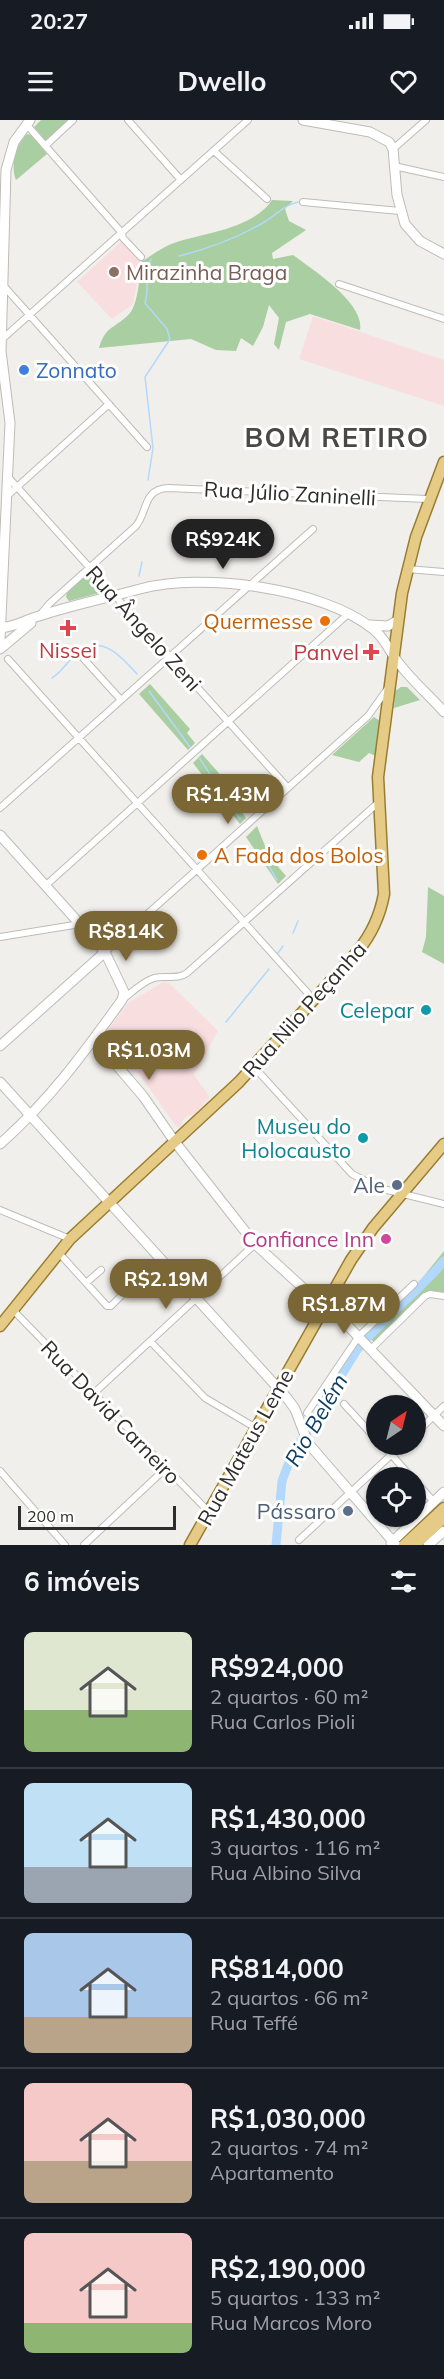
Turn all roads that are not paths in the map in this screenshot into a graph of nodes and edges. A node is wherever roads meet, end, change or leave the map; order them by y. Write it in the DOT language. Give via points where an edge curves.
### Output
graph roads {
  1 [pos="73,120"];
  2 [pos="128,120"];
  3 [pos="248,120"];
  4 [pos="303,120"];
  5 [pos="426,120"];
  6 [pos="28,122"];
  7 [pos="338,123"];
  8 [pos="45,146"];
  9 [pos="393,149"];
  10 [pos="214,151"];
  11 [pos="394,166"];
  12 [pos="444,177"];
  13 [pos="181,180"];
  14 [pos="267,200"];
  15 [pos="303,202"];
  16 [pos="400,211"];
  17 [pos="122,233"];
  18 [pos="444,255"];
  19 [pos="141,257"];
  20 [pos="1,282"];
  21 [pos="339,284"];
  22 [pos="30,315"];
  23 [pos="444,320"];
  24 [pos="0,341"];
  25 [pos="109,404"];
  26 [pos="147,447"];
  27 [pos="444,462"];
  28 [pos="0,468"];
  29 [pos="7,476"];
  30 [pos="16,487"];
  31 [pos="3,499"];
  32 [pos="429,500"];
  33 [pos="2,515"];
  34 [pos="313,528"];
  35 [pos="89,568"];
  36 [pos="407,569"];
  37 [pos="444,572"];
  38 [pos="248,587"];
  39 [pos="57,596"];
  40 [pos="114,596"];
  41 [pos="69,608"];
  42 [pos="348,614"];
  43 [pos="40,615"];
  44 [pos="398,620"];
  45 [pos="368,625"];
  46 [pos="0,628"];
  47 [pos="0,639"];
  48 [pos="0,649"];
  49 [pos="169,657"];
  50 [pos="394,657"];
  51 [pos="83,658"];
  52 [pos="8,659"];
  53 [pos="390,685"];
  54 [pos="121,700"];
  55 [pos="444,712"];
  56 [pos="368,716"];
  57 [pos="228,722"];
  58 [pos="385,722"];
  59 [pos="78,738"];
  60 [pos="288,788"];
  61 [pos="378,802"];
  62 [pos="137,803"];
  63 [pos="0,808"];
  64 [pos="0,835"];
  65 [pos="197,870"];
  66 [pos="45,886"];
  67 [pos="244,922"];
  68 [pos="80,924"];
  69 [pos="0,937"];
  70 [pos="105,952"];
  71 [pos="123,985"];
  72 [pos="139,986"];
  73 [pos="122,1000"];
  74 [pos="314,1000"];
  75 [pos="99,1033"];
  76 [pos="91,1044"];
  77 [pos="0,1046"];
  78 [pos="113,1061"];
  79 [pos="254,1067"];
  80 [pos="0,1082"];
  81 [pos="32,1116"];
  82 [pos="175,1142"];
  83 [pos="0,1144"];
  84 [pos="444,1144"];
  85 [pos="402,1194"];
  86 [pos="110,1202"];
  87 [pos="444,1204"];
  88 [pos="0,1210"];
  89 [pos="70,1239"];
  90 [pos="255,1244"];
  91 [pos="59,1253"];
  92 [pos="101,1270"];
  93 [pos="86,1283"];
  94 [pos="414,1284"];
  95 [pos="122,1295"];
  96 [pos="444,1296"];
  97 [pos="197,1298"];
  98 [pos="326,1303"];
  99 [pos="13,1310"];
  100 [pos="0,1326"];
  101 [pos="150,1341"];
  102 [pos="365,1342"];
  103 [pos="279,1388"];
  104 [pos="93,1394"];
  105 [pos="344,1404"];
  106 [pos="444,1406"];
  107 [pos="307,1413"];
  108 [pos="434,1415"];
  109 [pos="426,1423"];
  110 [pos="444,1426"];
  111 [pos="256,1428"];
  112 [pos="366,1428"];
  113 [pos="391,1455"];
  114 [pos="402,1467"];
  115 [pos="165,1469"];
  116 [pos="0,1471"];
  117 [pos="351,1492"];
  118 [pos="444,1492"];
  119 [pos="426,1493"];
  120 [pos="434,1502"];
  121 [pos="444,1508"];
  122 [pos="209,1512"];
  123 [pos="444,1518"];
  124 [pos="444,1531"];
  125 [pos="299,1540"];
  126 [pos="396,1544"];
  127 [pos="65,1545"];
  128 [pos="84,1545"];
  129 [pos="190,1545"];
  130 [pos="415,1545"];
  131 [pos="428,1545"];
  1 -- 8 [label="street"];
  2 -- 13 [label="street"];
  3 -- 10 [label="street"];
  4 -- 7 [label="main road"];
  5 -- 9 [label="street"];
  6 -- 8 [label="street"];
  6 -- 20 [label="main road" via="14,142 8,162"];
  7 -- 9 [label="main road" via="378,134"];
  8 -- 17 [label="street"];
  9 -- 11 [label="main road"];
  10 -- 13 [label="street"];
  10 -- 14 [label="street"];
  11 -- 12 [label="street"];
  11 -- 16 [label="main road"];
  13 -- 17 [label="street"];
  15 -- 16 [label="street"];
  16 -- 18 [label="main road" via="415,237"];
  17 -- 19 [label="street"];
  17 -- 22 [label="street"];
  20 -- 22 [label="street"];
  20 -- 24 [label="main road"];
  21 -- 23 [label="street"];
  22 -- 24 [label="street"];
  22 -- 25 [label="street"];
  24 -- 29 [label="main road" via="9,415"];
  25 -- 26 [label="street"];
  25 -- 30 [label="street"];
  27 -- 32 [label="main road, Rua Nilo Peçanha"];
  28 -- 29 [label="main road, Rua Ângelo Zeni"];
  29 -- 30 [label="street, Rua Ângelo Zeni"];
  29 -- 31 [label="main road"];
  30 -- 31 [label="street"];
  30 -- 35 [label="street, Rua Ângelo Zeni"];
  31 -- 33 [label="main road"];
  32 -- 35 [label="street, Rua Júlio Zaninelli" via="168,488 152,493 136,526"];
  32 -- 36 [label="main road, Rua Nilo Peçanha"];
  33 -- 46 [label="main road"];
  34 -- 38 [label="street"];
  35 -- 39 [label="street"];
  35 -- 40 [label="street, Rua Ângelo Zeni"];
  36 -- 37 [label="street"];
  36 -- 44 [label="main road, Rua Nilo Peçanha"];
  38 -- 40 [label="main road" via="172,582"];
  38 -- 42 [label="main road" via="305,598"];
  38 -- 49 [label="street"];
  39 -- 41 [label="street"];
  39 -- 43 [label="street"];
  40 -- 41 [label="main road"];
  40 -- 49 [label="street, Rua Ângelo Zeni"];
  41 -- 43 [label="main road"];
  42 -- 45 [label="main road"];
  42 -- 57 [label="street"];
  43 -- 46 [label="main road" via="16,626"];
  43 -- 48 [label="main road"];
  44 -- 45 [label="main road" via="382,627"];
  44 -- 50 [label="main road, Rua Nilo Peçanha"];
  45 -- 50 [label="main road" via="387,643"];
  46 -- 47 [label="main road"];
  49 -- 54 [label="street"];
  49 -- 57 [label="street, Rua Ângelo Zeni"];
  50 -- 53 [label="main road, Rua Nilo Peçanha"];
  50 -- 55 [label="main road"];
  51 -- 54 [label="street"];
  52 -- 59 [label="street"];
  53 -- 56 [label="street"];
  53 -- 58 [label="main road, Rua Nilo Peçanha"];
  54 -- 59 [label="street"];
  56 -- 58 [label="street" via="377,715"];
  56 -- 60 [label="street"];
  57 -- 60 [label="street, Rua Ângelo Zeni"];
  57 -- 62 [label="street"];
  58 -- 61 [label="main road, Rua Nilo Peçanha"];
  59 -- 62 [label="street"];
  59 -- 63 [label="street"];
  60 -- 65 [label="street"];
  61 -- 67 [label="street"];
  61 -- 74 [label="main road, Rua Nilo Peçanha" via="384,884 380,910 363,945"];
  62 -- 65 [label="street"];
  62 -- 66 [label="street"];
  64 -- 66 [label="main road"];
  65 -- 67 [label="street"];
  65 -- 70 [label="street"];
  66 -- 68 [label="main road"];
  67 -- 72 [label="street" via="183,975 154,978"];
  67 -- 74 [label="street"];
  68 -- 69 [label="street"];
  68 -- 70 [label="main road"];
  70 -- 71 [label="main road"];
  70 -- 77 [label="main road"];
  71 -- 72 [label="street"];
  71 -- 73 [label="main road"];
  72 -- 73 [label="street"];
  73 -- 75 [label="main road"];
  74 -- 79 [label="main road, Rua Nilo Peçanha"];
  75 -- 76 [label="main road"];
  75 -- 78 [label="main road"];
  76 -- 78 [label="main road"];
  76 -- 81 [label="main road"];
  78 -- 82 [label="main road"];
  79 -- 82 [label="main road, Rua Nilo Peçanha"];
  79 -- 85 [label="street" via="352,1174 371,1186"];
  80 -- 81 [label="main road"];
  81 -- 83 [label="main road"];
  81 -- 86 [label="main road"];
  82 -- 86 [label="main road, Rua Nilo Peçanha"];
  82 -- 90 [label="main road"];
  84 -- 85 [label="main road, Rua Mateus Leme"];
  85 -- 87 [label="street"];
  85 -- 98 [label="main road, Rua Mateus Leme" via="360,1247"];
  86 -- 89 [label="main road, Rua Nilo Peçanha"];
  86 -- 97 [label="main road"];
  88 -- 89 [label="street"];
  89 -- 91 [label="main road, Rua Nilo Peçanha"];
  90 -- 97 [label="street"];
  90 -- 98 [label="main road" via="302,1287"];
  91 -- 93 [label="street"];
  91 -- 99 [label="main road, Rua Nilo Peçanha"];
  92 -- 93 [label="street"];
  93 -- 95 [label="street" via="106,1306"];
  94 -- 102 [label="street"];
  96 -- 102 [label="street" via="425,1296"];
  97 -- 101 [label="street"];
  97 -- 103 [label="main road"];
  98 -- 102 [label="main road"];
  98 -- 103 [label="main road, Rua Mateus Leme"];
  99 -- 100 [label="main road, Rua Nilo Peçanha"];
  99 -- 104 [label="street, Rua David Carneiro"];
  101 -- 104 [label="street"];
  101 -- 111 [label="street" via="205,1398"];
  102 -- 107 [label="street"];
  102 -- 108 [label="main road"];
  103 -- 111 [label="main road, Rua Mateus Leme"];
  103 -- 117 [label="main road" via="295,1409 307,1439"];
  104 -- 115 [label="street, Rua David Carneiro"];
  105 -- 112 [label="street"];
  106 -- 108 [label="street"];
  108 -- 109 [label="street"];
  108 -- 110 [label="main road"];
  111 -- 122 [label="main road, Rua Mateus Leme"];
  113 -- 114 [label="street"];
  113 -- 117 [label="street"];
  115 -- 122 [label="street, Rua David Carneiro"];
  115 -- 128 [label="street"];
  116 -- 127 [label="street"];
  117 -- 125 [label="street"];
  117 -- 126 [label="main road"];
  118 -- 120 [label="main road"];
  119 -- 120 [label="street"];
  120 -- 126 [label="main road"];
  121 -- 126 [label="main road"];
  122 -- 129 [label="main road, Rua Mateus Leme"];
  123 -- 130 [label="main road"];
  124 -- 131 [label="main road"];
}
